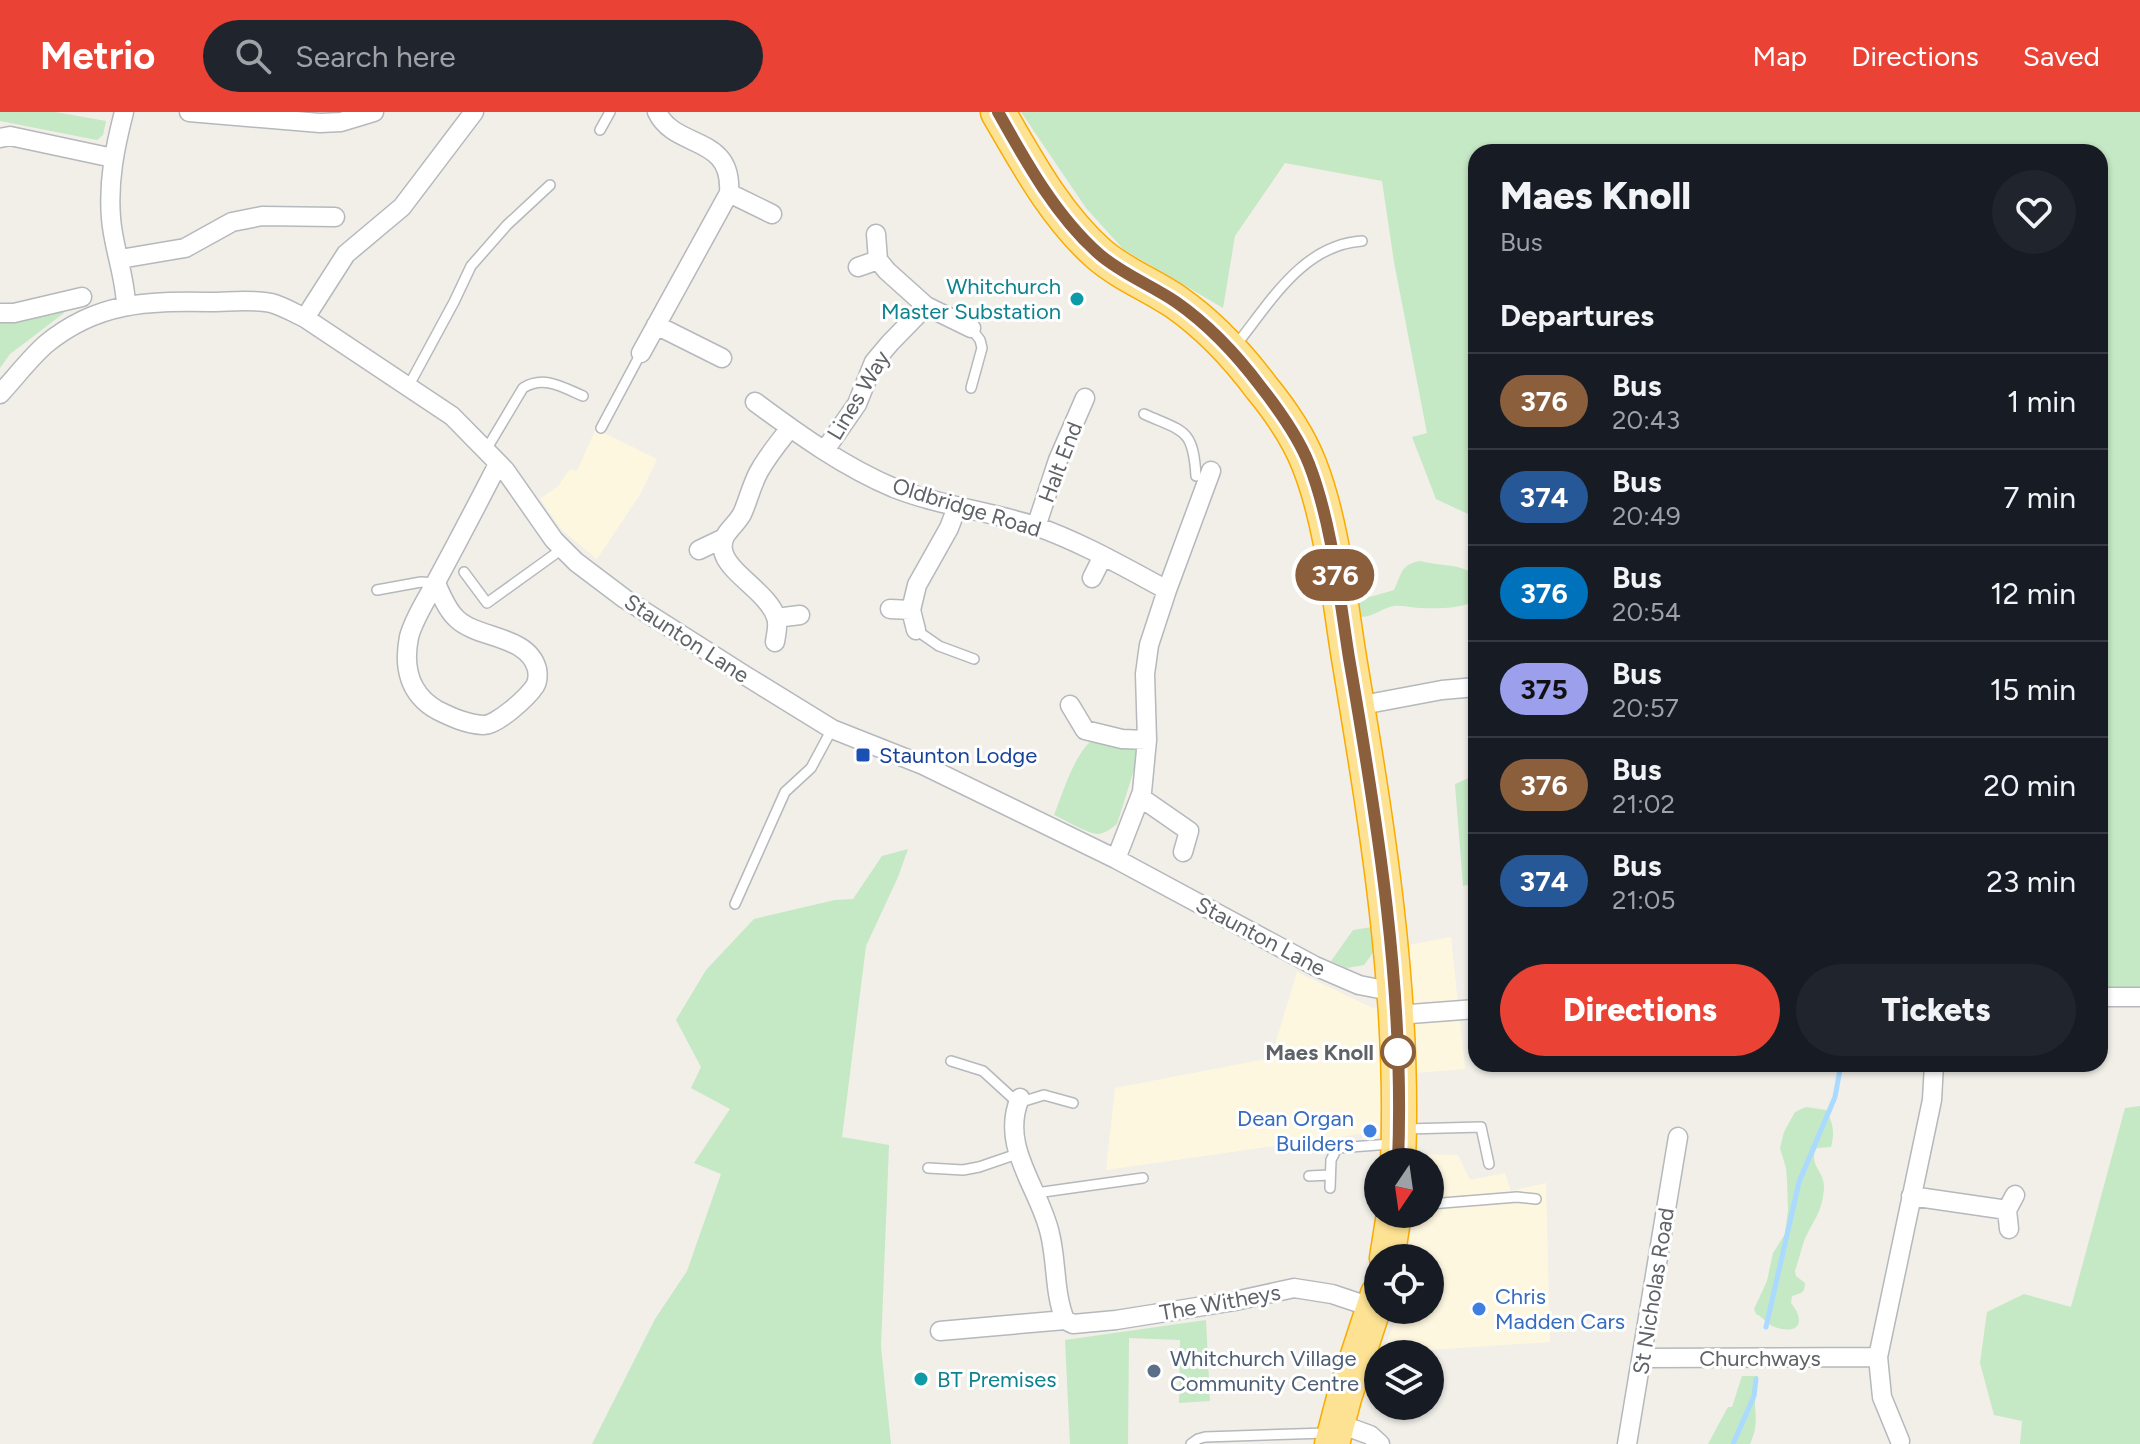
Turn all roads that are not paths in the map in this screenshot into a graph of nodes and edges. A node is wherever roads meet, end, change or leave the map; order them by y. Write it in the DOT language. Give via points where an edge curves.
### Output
graph roads {
  1 [pos="124,112"];
  2 [pos="189,112"];
  3 [pos="374,112"];
  4 [pos="474,112"];
  5 [pos="610,112"];
  6 [pos="657,112"];
  7 [pos="998,112"];
  8 [pos="600,130"];
  9 [pos="0,138"];
  10 [pos="113,158"];
  11 [pos="550,185"];
  12 [pos="729,193"];
  13 [pos="772,214"];
  14 [pos="335,217"];
  15 [pos="876,234"];
  16 [pos="1362,241"];
  17 [pos="120,259"];
  18 [pos="878,260"];
  19 [pos="858,267"];
  20 [pos="82,297"];
  21 [pos="126,305"];
  22 [pos="926,306"];
  23 [pos="0,313"];
  24 [pos="305,318"];
  25 [pos="656,325"];
  26 [pos="971,328"];
  27 [pos="1231,351"];
  28 [pos="641,353"];
  29 [pos="722,358"];
  30 [pos="408,387"];
  31 [pos="971,388"];
  32 [pos="1,390"];
  33 [pos="583,396"];
  34 [pos="1085,398"];
  35 [pos="755,402"];
  36 [pos="1144,414"];
  37 [pos="601,428"];
  38 [pos="790,428"];
  39 [pos="825,450"];
  40 [pos="492,457"];
  41 [pos="1201,475"];
  42 [pos="957,507"];
  43 [pos="1036,527"];
  44 [pos="724,538"];
  45 [pos="562,549"];
  46 [pos="699,550"];
  47 [pos="1103,556"];
  48 [pos="464,572"];
  49 [pos="1092,578"];
  50 [pos="436,583"];
  51 [pos="377,590"];
  52 [pos="1167,590"];
  53 [pos="890,609"];
  54 [pos="911,610"];
  55 [pos="800,615"];
  56 [pos="776,618"];
  57 [pos="916,630"];
  58 [pos="775,642"];
  59 [pos="974,659"];
  60 [pos="1468,688"];
  61 [pos="1070,705"];
  62 [pos="1357,706"];
  63 [pos="832,729"];
  64 [pos="1147,740"];
  65 [pos="1140,797"];
  66 [pos="1183,852"];
  67 [pos="1116,859"];
  68 [pos="735,904"];
  69 [pos="2108,997"];
  70 [pos="2140,997"];
  71 [pos="1396,1004"];
  72 [pos="1468,1008"];
  73 [pos="951,1061"];
  74 [pos="1934,1072"];
  75 [pos="1019,1100"];
  76 [pos="1073,1103"];
  77 [pos="994,1126"];
  78 [pos="1013,1128"];
  79 [pos="1678,1137"];
  80 [pos="1399,1145"];
  81 [pos="1017,1154"];
  82 [pos="1489,1164"];
  83 [pos="928,1168"];
  84 [pos="1329,1175"];
  85 [pos="1309,1176"];
  86 [pos="1143,1178"];
  87 [pos="1330,1188"];
  88 [pos="1036,1193"];
  89 [pos="1911,1196"];
  90 [pos="1536,1199"];
  91 [pos="1444,1203"];
  92 [pos="2010,1211"];
  93 [pos="1364,1299"];
  94 [pos="1065,1320"];
  95 [pos="1369,1324"];
  96 [pos="940,1331"];
  97 [pos="1878,1357"];
  98 [pos="1642,1358"];
  99 [pos="1334,1433"];
  100 [pos="1900,1441"];
  101 [pos="1191,1444"];
  102 [pos="1380,1444"];
  103 [pos="1627,1444"];
  1 -- 10 [label="street"];
  2 -- 3 [label="street" via="320,123"];
  4 -- 24 [label="street" via="402,207 346,254"];
  5 -- 8 [label="lane"];
  6 -- 12 [label="street" via="671,129 716,152 727,169"];
  7 -- 27 [label="highway" via="1056,205 1087,243 1176,302"];
  9 -- 10 [label="street"];
  10 -- 17 [label="street" via="111,220"];
  11 -- 30 [label="lane" via="471,266"];
  12 -- 13 [label="street"];
  12 -- 25 [label="street"];
  14 -- 17 [label="street" via="262,216 232,222 185,248"];
  15 -- 18 [label="street"];
  16 -- 27 [label="lane" via="1347,242 1294,272"];
  17 -- 21 [label="street"];
  18 -- 19 [label="street"];
  18 -- 22 [label="street"];
  20 -- 23 [label="street"];
  21 -- 24 [label="street, Staunton Lane" via="272,303"];
  21 -- 32 [label="street, Staunton Lane" via="61,333"];
  22 -- 26 [label="street"];
  22 -- 39 [label="street, Lines Way" via="874,362 857,404"];
  24 -- 30 [label="street, Staunton Lane"];
  25 -- 28 [label="street"];
  25 -- 29 [label="street"];
  26 -- 31 [label="lane" via="982,348"];
  27 -- 62 [label="highway" via="1288,424 1314,479"];
  28 -- 37 [label="lane"];
  30 -- 40 [label="street, Staunton Lane" via="452,416"];
  33 -- 40 [label="lane" via="549,381 523,388"];
  34 -- 43 [label="street, Halt End"];
  35 -- 38 [label="street, Oldbridge Road"];
  36 -- 41 [label="lane" via="1184,432"];
  38 -- 39 [label="street, Oldbridge Road"];
  38 -- 44 [label="street" via="760,470 741,516"];
  39 -- 42 [label="street, Oldbridge Road" via="895,488"];
  40 -- 45 [label="street, Staunton Lane"];
  40 -- 50 [label="street"];
  41 -- 52 [label="street"];
  42 -- 43 [label="street, Oldbridge Road"];
  42 -- 54 [label="street" via="917,585"];
  43 -- 47 [label="street, Oldbridge Road"];
  44 -- 46 [label="street"];
  44 -- 56 [label="street" via="723,554"];
  45 -- 48 [label="lane" via="487,603"];
  45 -- 63 [label="street, Staunton Lane" via="625,599"];
  47 -- 49 [label="street"];
  47 -- 52 [label="street, Oldbridge Road"];
  50 -- 50 [label="street" via="408,640 409,679 430,706 467,723 491,725 535,686 536,666 518,646 457,620"];
  50 -- 51 [label="lane"];
  52 -- 64 [label="street" via="1145,674"];
  53 -- 54 [label="street"];
  54 -- 57 [label="street"];
  55 -- 56 [label="street"];
  56 -- 58 [label="street"];
  57 -- 59 [label="lane" via="939,646"];
  60 -- 62 [label="street"];
  61 -- 64 [label="street" via="1079,737"];
  62 -- 71 [label="highway"];
  63 -- 67 [label="street, Staunton Lane" via="923,765"];
  63 -- 68 [label="lane" via="811,768 785,792"];
  64 -- 65 [label="street"];
  65 -- 66 [label="street" via="1196,828"];
  65 -- 67 [label="street"];
  67 -- 71 [label="street, Staunton Lane" via="1342,979 1377,989"];
  69 -- 70 [label="street"];
  71 -- 72 [label="street, Staunton Lane"];
  71 -- 80 [label="highway"];
  73 -- 75 [label="lane" via="983,1071"];
  74 -- 89 [label="street"];
  75 -- 76 [label="lane" via="1044,1095"];
  75 -- 78 [label="street"];
  77 -- 78 [label="street"];
  78 -- 81 [label="street"];
  79 -- 98 [label="street, St Nicholas Road"];
  80 -- 82 [label="lane" via="1481,1127"];
  80 -- 84 [label="lane" via="1337,1148"];
  81 -- 83 [label="lane" via="963,1170"];
  81 -- 88 [label="street"];
  84 -- 85 [label="lane"];
  84 -- 87 [label="lane"];
  86 -- 88 [label="lane"];
  88 -- 94 [label="street" via="1050,1234"];
  89 -- 92 [label="street"];
  89 -- 97 [label="street"];
  90 -- 91 [label="lane"];
  93 -- 94 [label="street, The Witheys" via="1294,1288 1116,1320"];
  94 -- 96 [label="street, The Witheys"];
  95 -- 99 [label="highway"];
  97 -- 98 [label="street, Churchways"];
  97 -- 100 [label="street" via="1882,1397"];
  98 -- 103 [label="street, St Nicholas Road"];
  99 -- 101 [label="lane" via="1205,1437"];
  99 -- 102 [label="street" via="1370,1435"];
}
